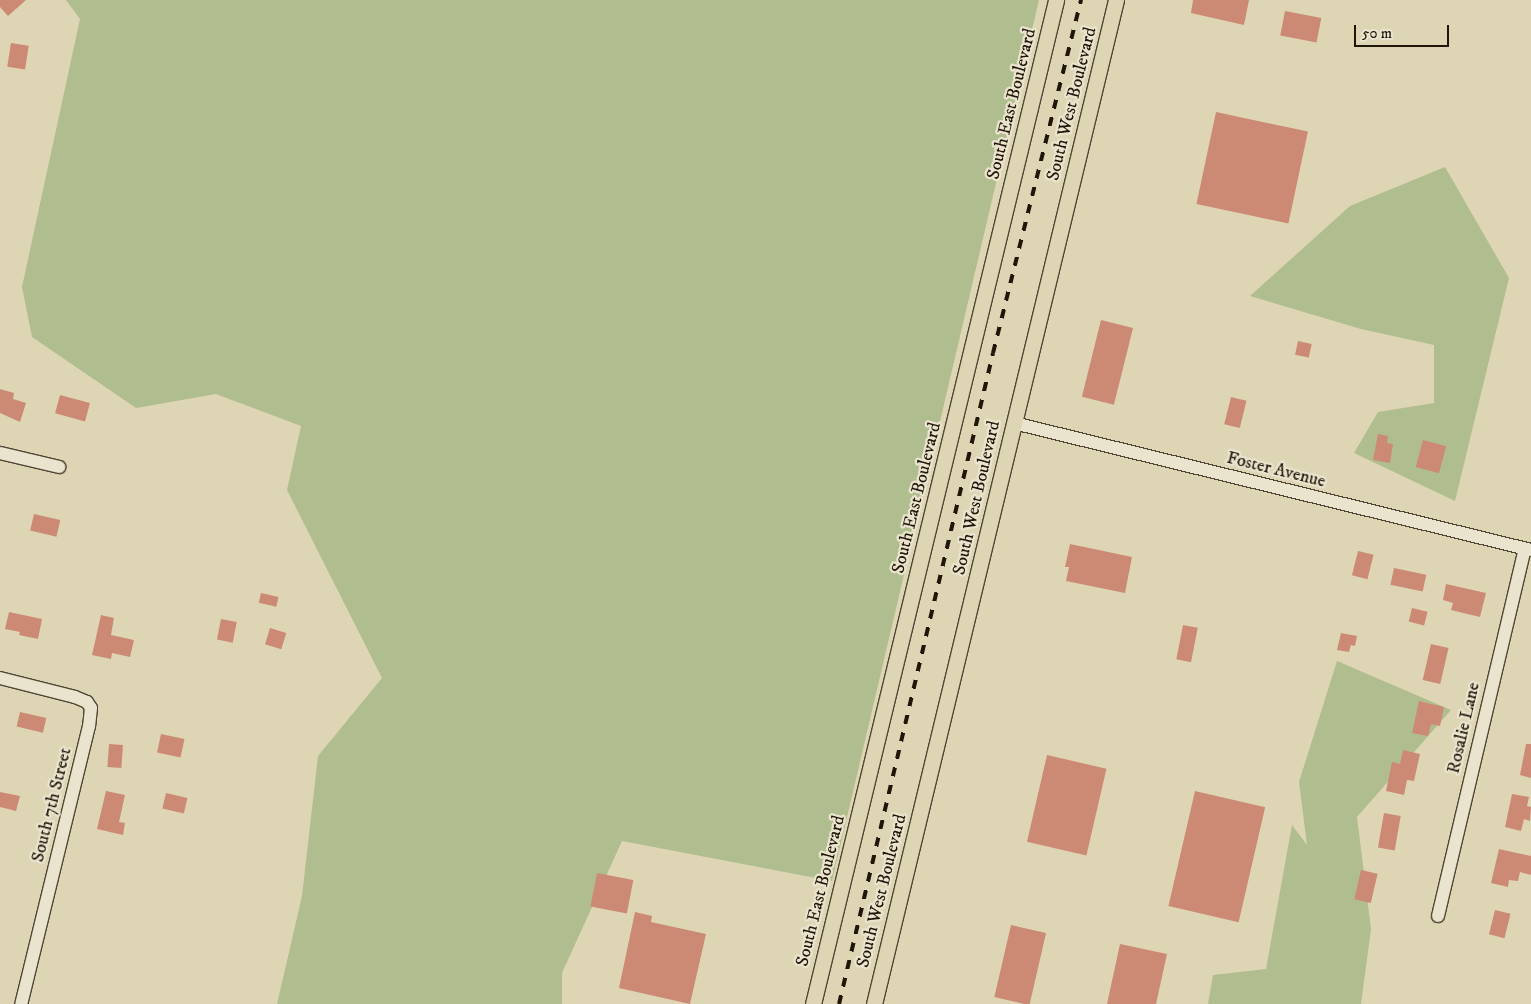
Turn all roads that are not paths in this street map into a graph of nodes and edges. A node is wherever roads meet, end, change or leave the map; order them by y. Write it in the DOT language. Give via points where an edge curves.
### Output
graph roads {
  1 [pos="1056,0"];
  2 [pos="1116,0"];
  3 [pos="1014,423"];
  4 [pos="0,453"];
  5 [pos="59,468"];
  6 [pos="1528,549"];
  7 [pos="0,678"];
  8 [pos="1438,916"];
  9 [pos="21,1004"];
  10 [pos="813,1004"];
  11 [pos="874,1004"];
  1 -- 10 [label="main road, South East Boulevard"];
  2 -- 3 [label="main road, South West Boulevard"];
  3 -- 6 [label="street, Foster Avenue"];
  3 -- 11 [label="main road, South West Boulevard"];
  4 -- 5 [label="street"];
  6 -- 8 [label="street, Rosalie Lane"];
  7 -- 9 [label="street, South 7th Street" via="75,697 87,702 91,708"];
}
